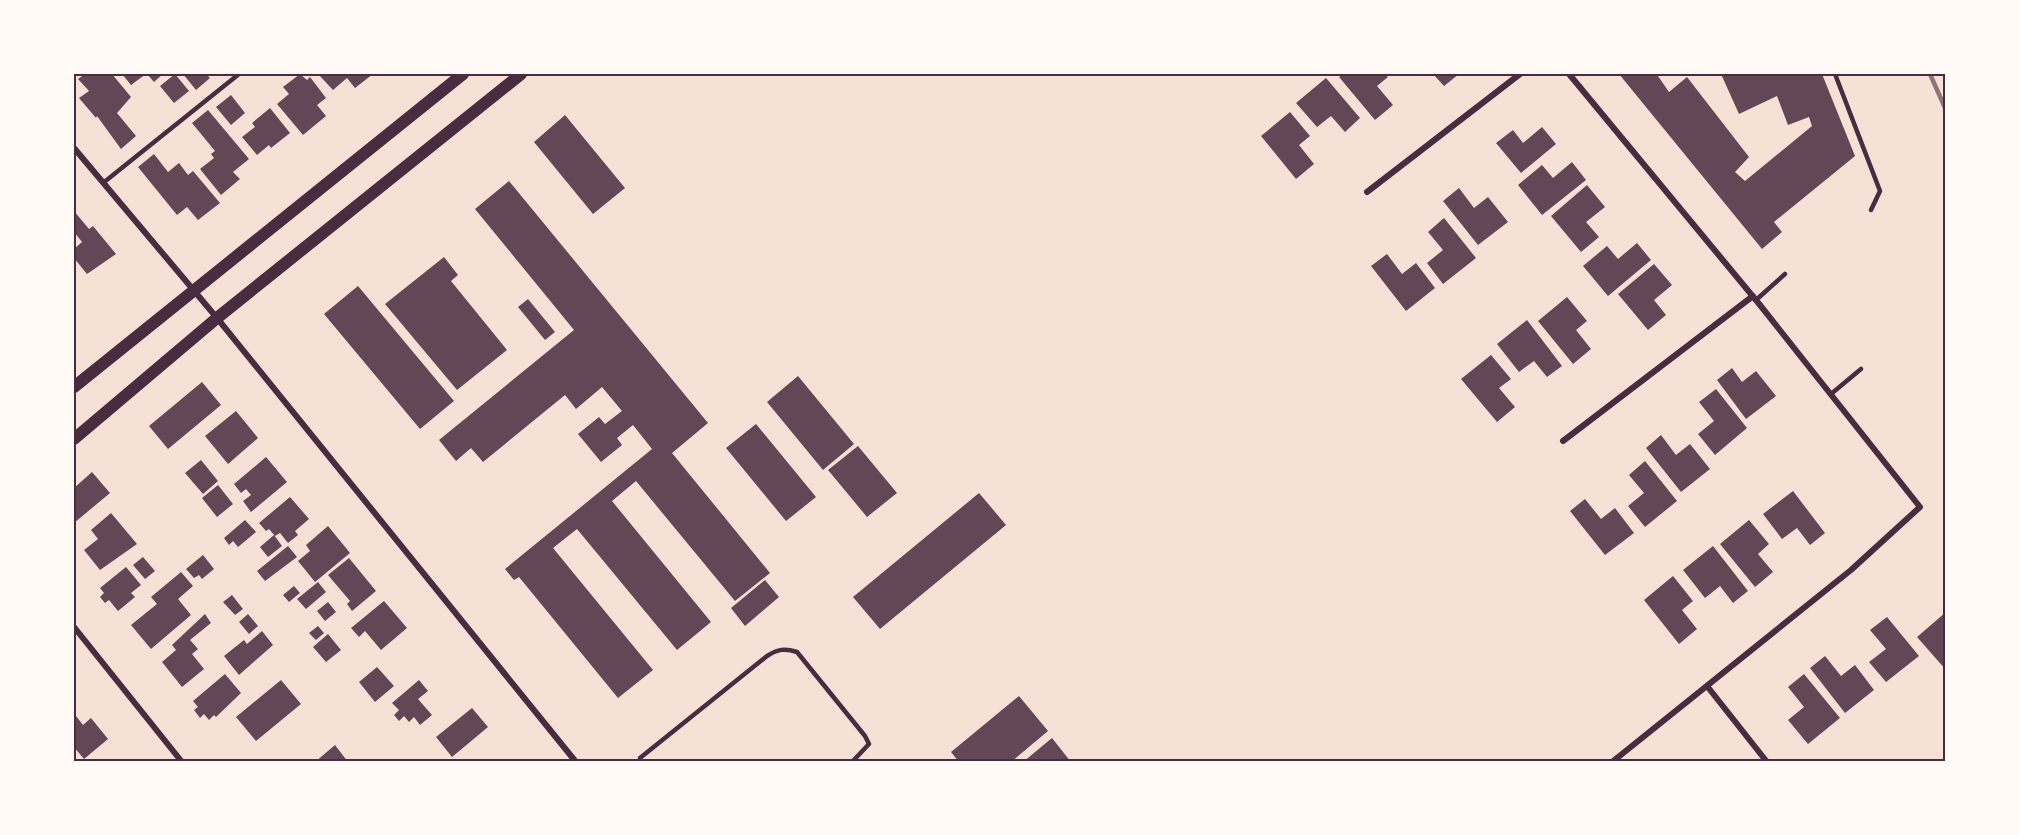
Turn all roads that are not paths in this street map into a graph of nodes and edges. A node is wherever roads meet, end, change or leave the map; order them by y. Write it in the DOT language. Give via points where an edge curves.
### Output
graph roads {
  1 [pos="239,74"];
  2 [pos="463,74"];
  3 [pos="521,74"];
  4 [pos="1521,74"];
  5 [pos="1569,74"];
  6 [pos="1835,74"];
  7 [pos="74,148"];
  8 [pos="103,183"];
  9 [pos="1367,192"];
  10 [pos="1871,210"];
  11 [pos="1785,274"];
  12 [pos="192,291"];
  13 [pos="1754,298"];
  14 [pos="217,318"];
  15 [pos="1861,369"];
  16 [pos="74,387"];
  17 [pos="1831,394"];
  18 [pos="74,439"];
  19 [pos="1563,441"];
  20 [pos="74,627"];
  21 [pos="1707,686"];
  22 [pos="182,762"];
  23 [pos="576,762"];
  24 [pos="642,762"];
  25 [pos="852,762"];
  26 [pos="1612,762"];
  27 [pos="1767,762"];
  1 -- 8 [label="lane"];
  2 -- 12 [label="main road"];
  3 -- 14 [label="main road"];
  4 -- 9 [label="street"];
  5 -- 13 [label="street"];
  6 -- 10 [label="lane" via="1880,191"];
  7 -- 8 [label="street"];
  8 -- 12 [label="street"];
  11 -- 13 [label="lane"];
  12 -- 14 [label="street"];
  12 -- 16 [label="main road"];
  13 -- 17 [label="street"];
  13 -- 19 [label="street"];
  14 -- 18 [label="main road"];
  14 -- 23 [label="street"];
  15 -- 17 [label="lane"];
  17 -- 21 [label="street" via="1920,507 1851,570"];
  20 -- 22 [label="street"];
  21 -- 26 [label="street"];
  21 -- 27 [label="street"];
  24 -- 25 [label="lane" via="639,758 767,656 787,649 797,652 865,736 869,744"];
}
